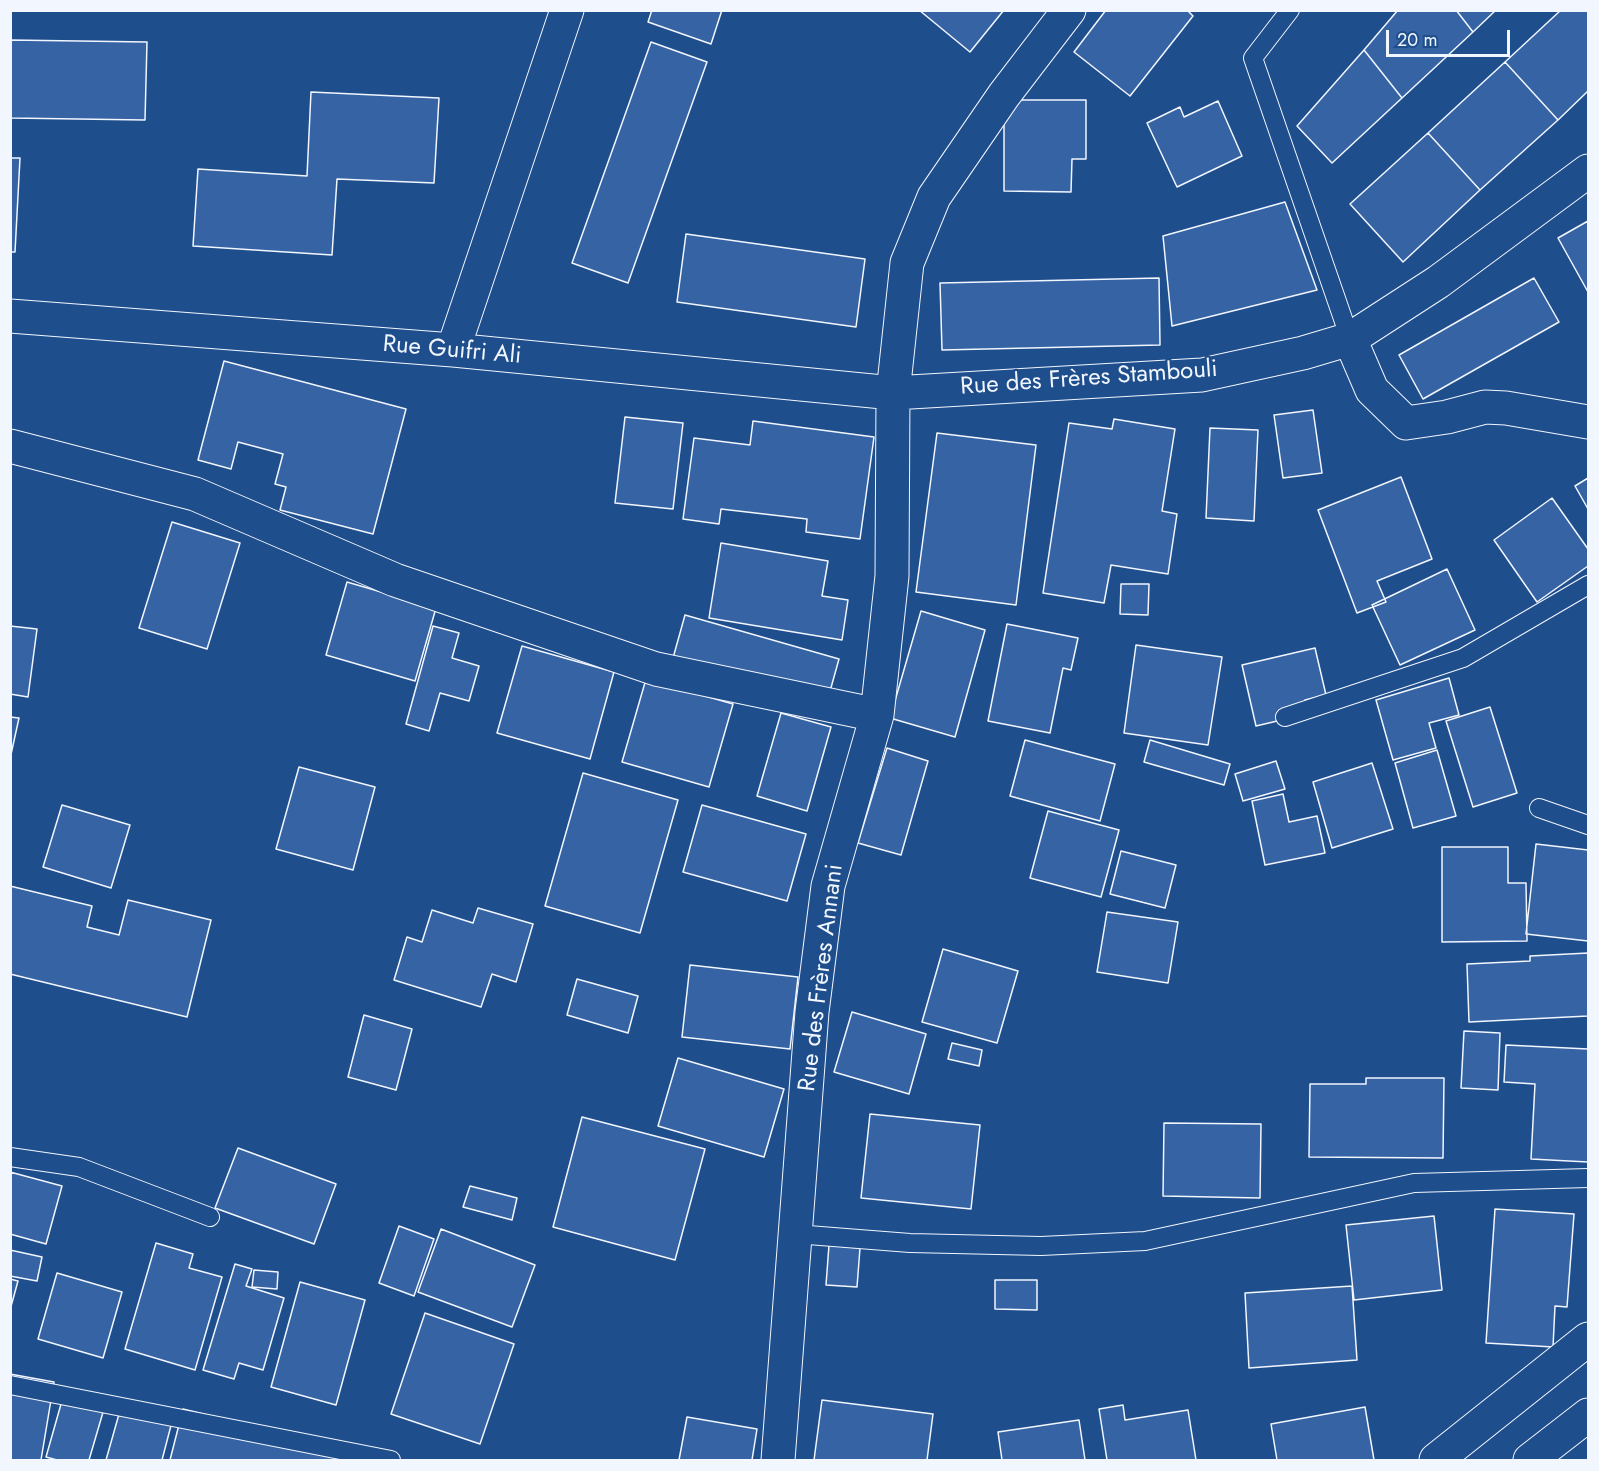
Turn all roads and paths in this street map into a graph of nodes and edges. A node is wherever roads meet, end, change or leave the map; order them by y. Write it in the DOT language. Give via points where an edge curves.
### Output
graph roads {
  1 [pos="567,10"];
  2 [pos="1069,10"];
  3 [pos="1290,10"];
  4 [pos="1588,171"];
  5 [pos="10,316"];
  6 [pos="1350,339"];
  7 [pos="453,350"];
  8 [pos="893,393"];
  9 [pos="1588,422"];
  10 [pos="10,446"];
  11 [pos="1588,585"];
  12 [pos="877,715"];
  13 [pos="1285,717"];
  14 [pos="1539,808"];
  15 [pos="1588,825"];
  16 [pos="10,1157"];
  17 [pos="1588,1178"];
  18 [pos="210,1217"];
  19 [pos="795,1234"];
  20 [pos="1588,1339"];
  21 [pos="10,1385"];
  22 [pos="1588,1414"];
  23 [pos="391,1461"];
  24 [pos="778,1461"];
  25 [pos="1436,1461"];
  26 [pos="1530,1461"];
  1 -- 7 [label="street"];
  2 -- 8 [label="street, Rue des Frères Annani" via="934,197 907,263"];
  3 -- 6 [label="lane" via="1253,58"];
  4 -- 6 [label="street, Rue des Frères Stambouli" via="1438,282"];
  5 -- 7 [label="street, Rue Guifri Ali"];
  6 -- 8 [label="street, Rue des Frères Stambouli" via="1202,375"];
  6 -- 9 [label="street" via="1372,390 1406,423 1485,407"];
  7 -- 8 [label="street, Rue Guifri Ali"];
  8 -- 12 [label="street, Rue des Frères Annani" via="891,576"];
  10 -- 12 [label="street" via="195,494 395,580 656,669"];
  11 -- 13 [label="lane" via="1463,658"];
  12 -- 19 [label="street, Rue des Frères Annani" via="828,886 812,1012"];
  14 -- 15 [label="lane"];
  16 -- 18 [label="lane" via="80,1167"];
  17 -- 19 [label="lane" via="1414,1183 1145,1241 1041,1246 910,1243"];
  19 -- 24 [label="street, Rue des Frères Annani"];
  20 -- 25 [label="street"];
  21 -- 23 [label="lane"];
  22 -- 26 [label="street"];
}
